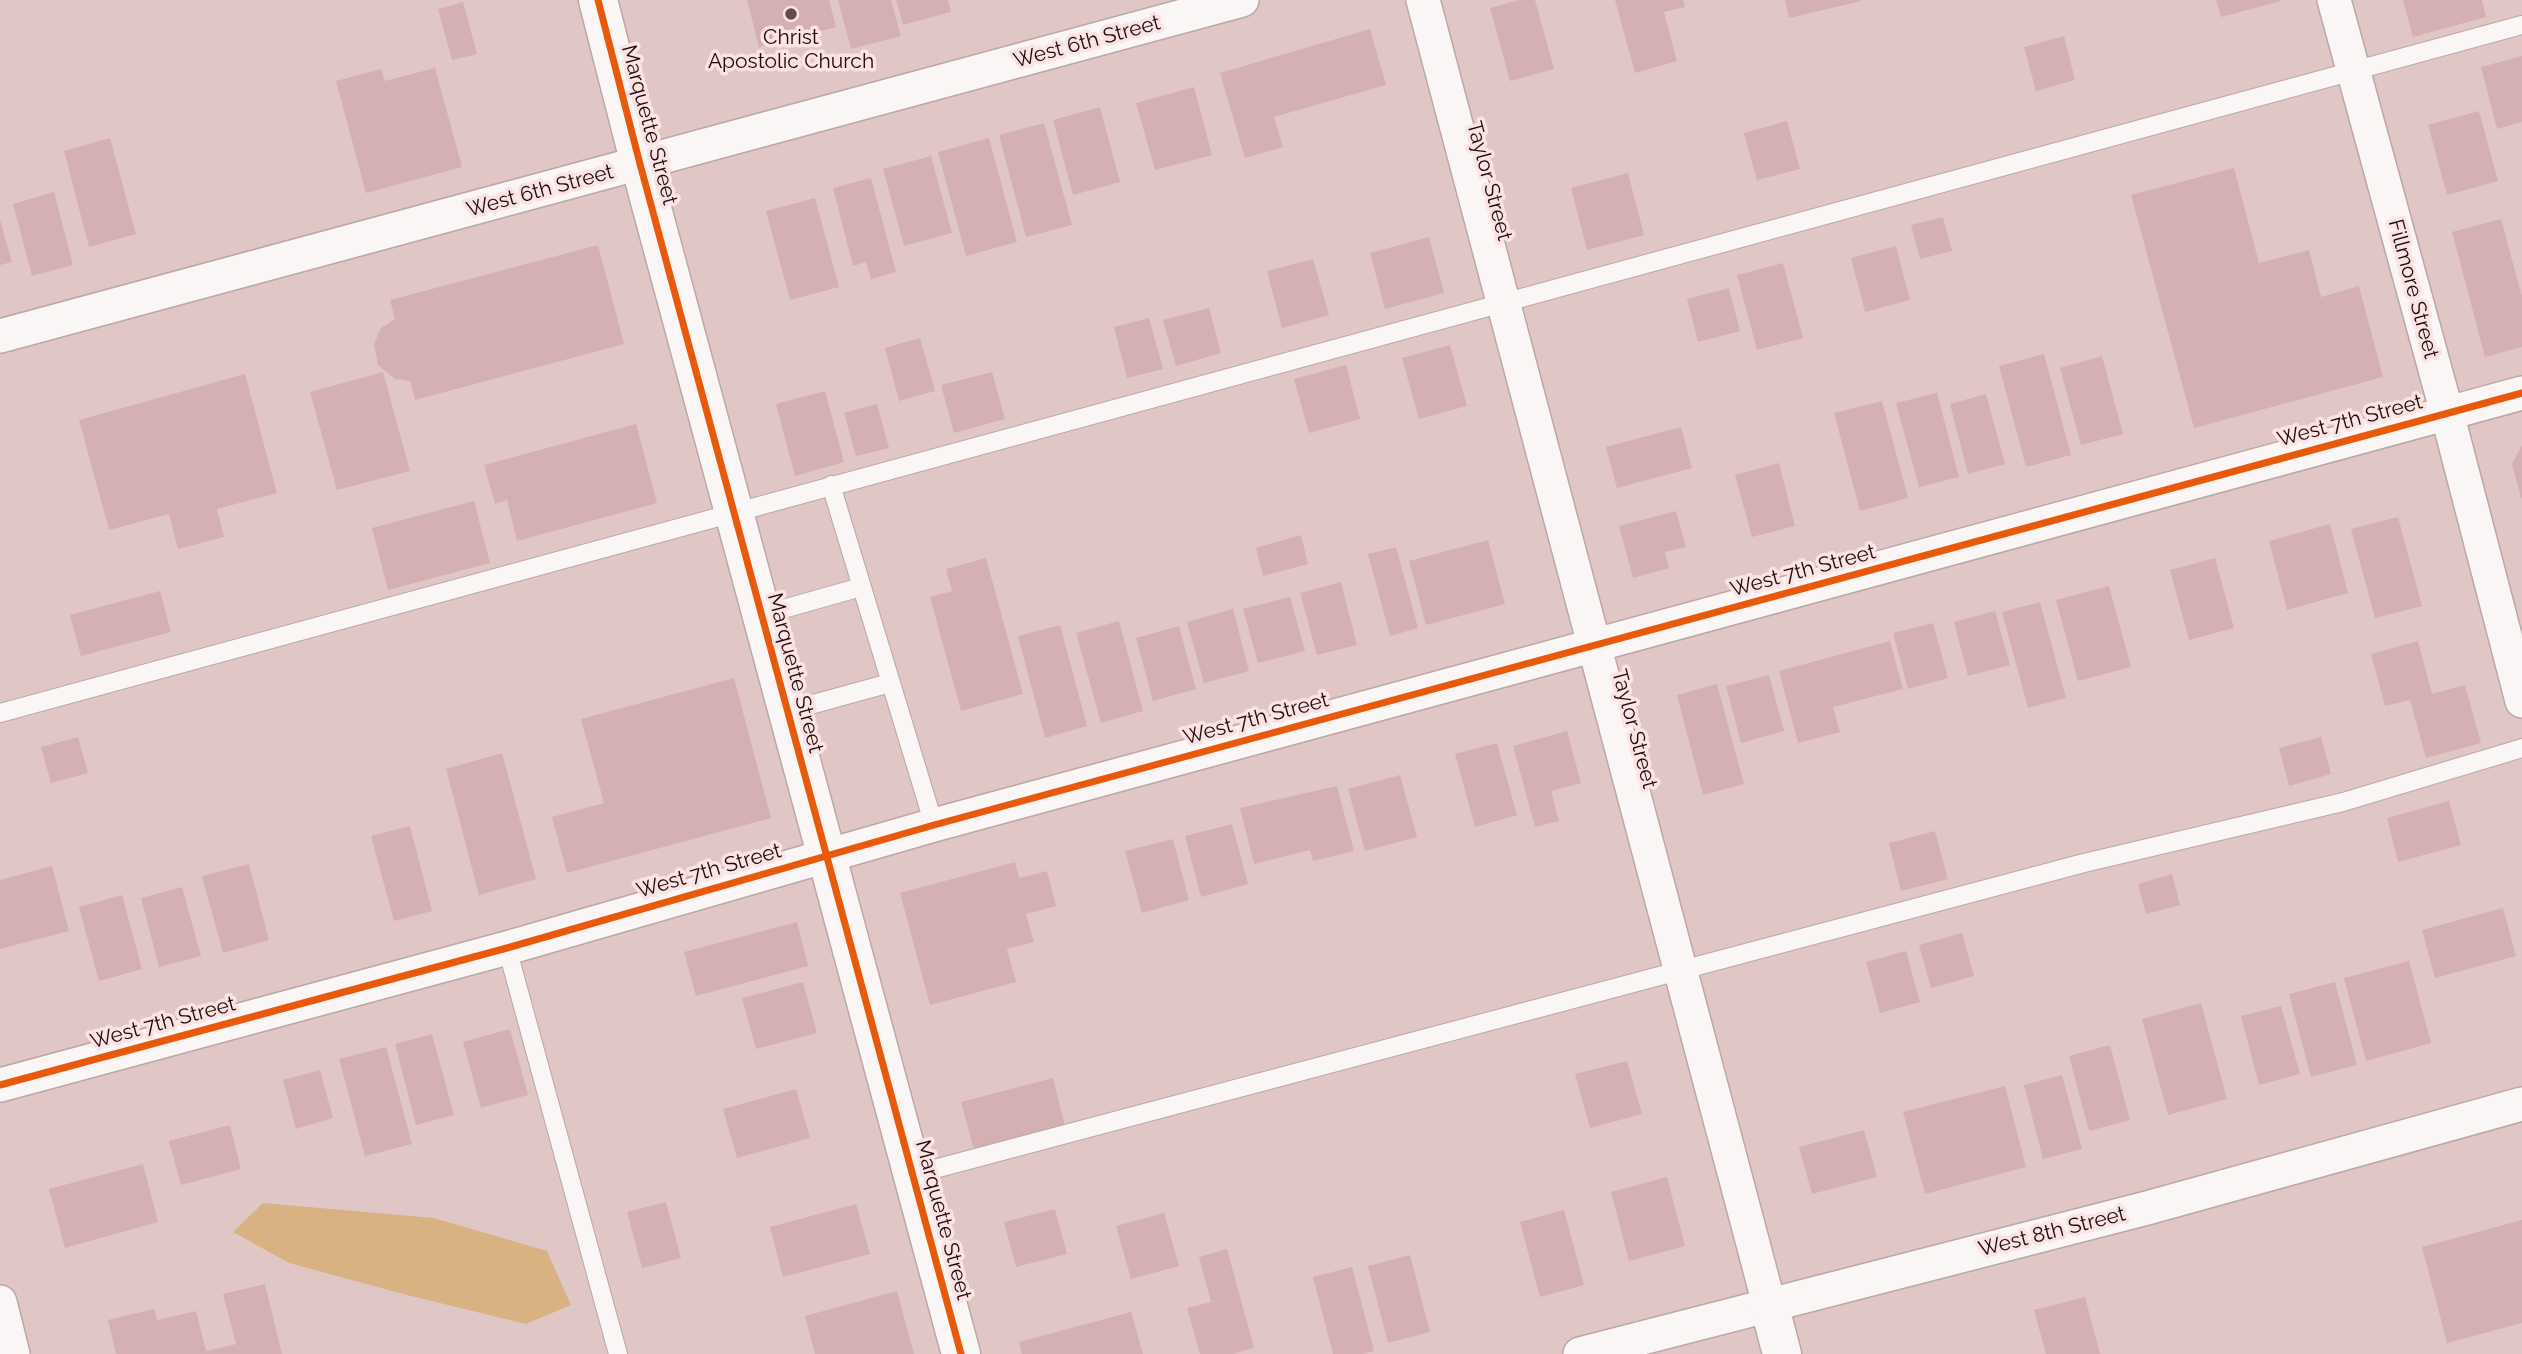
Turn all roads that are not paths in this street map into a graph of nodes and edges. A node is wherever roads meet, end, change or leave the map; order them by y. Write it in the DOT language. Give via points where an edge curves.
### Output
graph roads {
  1 [pos="598,0"];
  2 [pos="1242,0"];
  3 [pos="1423,0"];
  4 [pos="2334,0"];
  5 [pos="2522,25"];
  6 [pos="2353,72"];
  7 [pos="640,164"];
  8 [pos="1503,302"];
  9 [pos="0,336"];
  10 [pos="2522,393"];
  11 [pos="2447,413"];
  12 [pos="831,485"];
  13 [pos="734,513"];
  14 [pos="861,587"];
  15 [pos="762,615"];
  16 [pos="1594,646"];
  17 [pos="890,683"];
  18 [pos="2522,701"];
  19 [pos="788,711"];
  20 [pos="0,713"];
  21 [pos="2522,748"];
  22 [pos="934,825"];
  23 [pos="826,855"];
  24 [pos="507,948"];
  25 [pos="1680,970"];
  26 [pos="0,1085"];
  27 [pos="2522,1104"];
  28 [pos="912,1175"];
  29 [pos="0,1302"];
  30 [pos="1769,1304"];
  31 [pos="13,1354"];
  32 [pos="618,1354"];
  33 [pos="961,1354"];
  34 [pos="1580,1354"];
  35 [pos="1782,1354"];
  1 -- 7 [label="street, Marquette Street"];
  2 -- 7 [label="street, West 6th Street"];
  3 -- 8 [label="street, Taylor Street"];
  4 -- 6 [label="street, Fillmore Street"];
  5 -- 6 [label="lane"];
  6 -- 8 [label="lane"];
  6 -- 11 [label="street, Fillmore Street"];
  7 -- 9 [label="street, West 6th Street"];
  7 -- 13 [label="street, Marquette Street"];
  8 -- 12 [label="lane"];
  8 -- 16 [label="street, Taylor Street"];
  10 -- 11 [label="street, West 7th Street"];
  11 -- 16 [label="street, West 7th Street"];
  11 -- 18 [label="street, Fillmore Street"];
  12 -- 13 [label="lane"];
  12 -- 14 [label="lane"];
  13 -- 15 [label="street, Marquette Street"];
  13 -- 20 [label="lane"];
  14 -- 15 [label="lane"];
  14 -- 17 [label="lane"];
  15 -- 19 [label="street, Marquette Street"];
  16 -- 22 [label="street, West 7th Street"];
  16 -- 25 [label="street, Taylor Street"];
  17 -- 19 [label="lane"];
  17 -- 22 [label="lane"];
  19 -- 23 [label="street, Marquette Street"];
  21 -- 25 [label="lane" via="2343,802 2084,863"];
  22 -- 23 [label="street, West 7th Street"];
  23 -- 24 [label="street, West 7th Street"];
  23 -- 28 [label="street, Marquette Street"];
  24 -- 26 [label="street, West 7th Street"];
  24 -- 32 [label="lane"];
  25 -- 28 [label="lane"];
  25 -- 30 [label="street, Taylor Street"];
  27 -- 30 [label="street, West 8th Street" via="2147,1208"];
  28 -- 33 [label="street, Marquette Street"];
  29 -- 31 [label="street"];
  30 -- 34 [label="street, West 8th Street"];
  30 -- 35 [label="street"];
}
